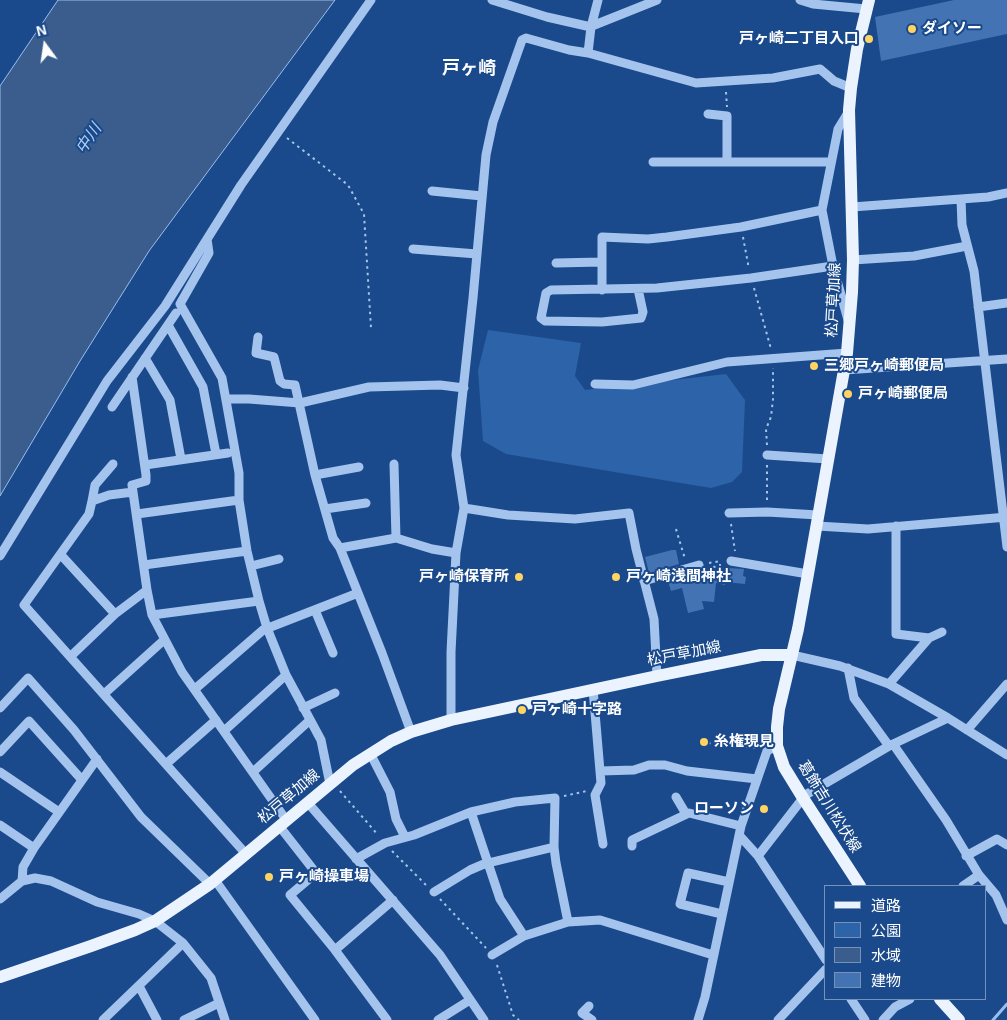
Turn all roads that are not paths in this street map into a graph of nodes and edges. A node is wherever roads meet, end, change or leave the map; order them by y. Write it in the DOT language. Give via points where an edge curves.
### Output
graph roads {
  1 [pos="371,0"];
  2 [pos="492,0"];
  3 [pos="598,0"];
  4 [pos="657,0"];
  5 [pos="800,0"];
  6 [pos="868,5"];
  7 [pos="592,27"];
  8 [pos="588,53"];
  9 [pos="851,88"];
  10 [pos="850,110"];
  11 [pos="708,114"];
  12 [pos="653,162"];
  13 [pos="727,162"];
  14 [pos="831,162"];
  15 [pos="432,190"];
  16 [pos="1007,193"];
  17 [pos="482,196"];
  18 [pos="961,199"];
  19 [pos="852,207"];
  20 [pos="822,210"];
  21 [pos="207,239"];
  22 [pos="967,246"];
  23 [pos="413,249"];
  24 [pos="477,254"];
  25 [pos="852,260"];
  26 [pos="556,262"];
  27 [pos="601,262"];
  28 [pos="833,266"];
  29 [pos="638,289"];
  30 [pos="602,290"];
  31 [pos="1007,303"];
  32 [pos="978,307"];
  33 [pos="176,313"];
  34 [pos="849,322"];
  35 [pos="168,325"];
  36 [pos="258,337"];
  37 [pos="130,350"];
  38 [pos="846,353"];
  39 [pos="145,359"];
  40 [pos="1007,359"];
  41 [pos="984,362"];
  42 [pos="844,370"];
  43 [pos="132,377"];
  44 [pos="595,384"];
  45 [pos="464,388"];
  46 [pos="227,399"];
  47 [pos="300,403"];
  48 [pos="112,407"];
  49 [pos="228,453"];
  50 [pos="216,454"];
  51 [pos="767,455"];
  52 [pos="181,459"];
  53 [pos="828,459"];
  54 [pos="113,464"];
  55 [pos="394,464"];
  56 [pos="146,465"];
  57 [pos="359,467"];
  58 [pos="315,476"];
  59 [pos="133,492"];
  60 [pos="239,500"];
  61 [pos="92,501"];
  62 [pos="366,502"];
  63 [pos="464,508"];
  64 [pos="325,509"];
  65 [pos="730,513"];
  66 [pos="137,514"];
  67 [pos="1005,517"];
  68 [pos="817,520"];
  69 [pos="896,526"];
  70 [pos="396,538"];
  71 [pos="1007,547"];
  72 [pos="340,548"];
  73 [pos="247,551"];
  74 [pos="456,553"];
  75 [pos="61,555"];
  76 [pos="0,556"];
  77 [pos="279,559"];
  78 [pos="733,561"];
  79 [pos="144,565"];
  80 [pos="699,565"];
  81 [pos="251,566"];
  82 [pos="808,574"];
  83 [pos="644,581"];
  84 [pos="147,590"];
  85 [pos="358,593"];
  86 [pos="259,601"];
  87 [pos="315,610"];
  88 [pos="115,614"];
  89 [pos="152,615"];
  90 [pos="267,628"];
  91 [pos="942,632"];
  92 [pos="929,638"];
  93 [pos="164,640"];
  94 [pos="333,653"];
  95 [pos="792,655"];
  96 [pos="70,656"];
  97 [pos="848,668"];
  98 [pos="286,675"];
  99 [pos="657,676"];
  100 [pos="889,684"];
  101 [pos="1007,684"];
  102 [pos="195,689"];
  103 [pos="593,690"];
  104 [pos="335,693"];
  105 [pos="104,694"];
  106 [pos="0,708"];
  107 [pos="304,708"];
  108 [pos="948,718"];
  109 [pos="216,720"];
  110 [pos="310,720"];
  111 [pos="451,720"];
  112 [pos="968,730"];
  113 [pos="224,731"];
  114 [pos="412,732"];
  115 [pos="891,745"];
  116 [pos="774,748"];
  117 [pos="0,752"];
  118 [pos="370,753"];
  119 [pos="1007,755"];
  120 [pos="97,759"];
  121 [pos="166,764"];
  122 [pos="0,772"];
  123 [pos="253,772"];
  124 [pos="601,772"];
  125 [pos="757,779"];
  126 [pos="82,780"];
  127 [pos="331,783"];
  128 [pos="802,797"];
  129 [pos="676,798"];
  130 [pos="308,803"];
  131 [pos="59,812"];
  132 [pos="471,812"];
  133 [pos="686,814"];
  134 [pos="284,824"];
  135 [pos="0,825"];
  136 [pos="740,831"];
  137 [pos="404,837"];
  138 [pos="603,844"];
  139 [pos="1007,845"];
  140 [pos="632,846"];
  141 [pos="554,847"];
  142 [pos="34,848"];
  143 [pos="246,854"];
  144 [pos="758,856"];
  145 [pos="966,856"];
  146 [pos="356,859"];
  147 [pos="488,863"];
  148 [pos="979,875"];
  149 [pos="22,881"];
  150 [pos="212,882"];
  151 [pos="729,882"];
  152 [pos="859,885"];
  153 [pos="964,885"];
  154 [pos="434,892"];
  155 [pos="0,899"];
  156 [pos="392,900"];
  157 [pos="722,914"];
  158 [pos="1007,920"];
  159 [pos="155,921"];
  160 [pos="568,922"];
  161 [pos="524,936"];
  162 [pos="183,943"];
  163 [pos="335,950"];
  164 [pos="492,955"];
  165 [pos="713,955"];
  166 [pos="824,957"];
  167 [pos="824,971"];
  168 [pos="0,977"];
  169 [pos="139,986"];
  170 [pos="470,1000"];
  171 [pos="852,1000"];
  172 [pos="908,1000"];
  173 [pos="941,1000"];
  174 [pos="220,1003"];
  175 [pos="589,1006"];
  176 [pos="103,1020"];
  177 [pos="157,1020"];
  178 [pos="184,1020"];
  179 [pos="225,1020"];
  180 [pos="315,1020"];
  181 [pos="387,1020"];
  182 [pos="438,1020"];
  183 [pos="484,1020"];
  184 [pos="592,1020"];
  185 [pos="698,1020"];
  186 [pos="778,1020"];
  187 [pos="865,1020"];
  188 [pos="883,1020"];
  189 [pos="959,1020"];
  1 -- 21 [label="street" via="241,185"];
  2 -- 7 [label="street" via="547,18"];
  3 -- 7 [label="street"];
  4 -- 7 [label="street"];
  5 -- 6 [label="street" via="813,4"];
  6 -- 9 [label="main road, 松戸草加線"];
  7 -- 8 [label="street"];
  8 -- 9 [label="street" via="696,83 786,76 820,68 834,81"];
  8 -- 17 [label="street" via="526,38 522,40 493,122"];
  9 -- 10 [label="main road, 松戸草加線"];
  10 -- 14 [label="street" via="838,129"];
  10 -- 19 [label="main road, 松戸草加線"];
  11 -- 13 [label="street" via="727,116"];
  12 -- 13 [label="street"];
  13 -- 14 [label="street"];
  14 -- 20 [label="street"];
  15 -- 17 [label="street"];
  16 -- 18 [label="street"];
  17 -- 24 [label="street"];
  18 -- 19 [label="street"];
  18 -- 22 [label="street"];
  19 -- 25 [label="main road, 松戸草加線"];
  20 -- 27 [label="street" via="741,228 676,236 648,239 602,237"];
  20 -- 28 [label="street"];
  21 -- 37 [label="street" via="165,306"];
  21 -- 46 [label="street" via="209,254 180,304 217,367"];
  22 -- 25 [label="street" via="914,256"];
  22 -- 32 [label="street"];
  23 -- 24 [label="street"];
  24 -- 45 [label="street"];
  25 -- 34 [label="main road, 松戸草加線"];
  26 -- 27 [label="street"];
  27 -- 30 [label="street"];
  28 -- 29 [label="street"];
  28 -- 34 [label="street"];
  29 -- 30 [label="street"];
  29 -- 30 [label="street" via="643,312 641,318 602,322 545,321 541,318 546,292"];
  31 -- 32 [label="street"];
  32 -- 41 [label="street"];
  33 -- 35 [label="street"];
  34 -- 38 [label="main road, 松戸草加線"];
  35 -- 39 [label="street"];
  35 -- 50 [label="street" via="203,387"];
  36 -- 47 [label="street" via="256,353 274,357 280,380 284,384 295,385"];
  37 -- 39 [label="street"];
  37 -- 76 [label="street" via="82,420"];
  38 -- 42 [label="main road, 松戸草加線"];
  38 -- 44 [label="street" via="728,362 633,385"];
  39 -- 43 [label="street"];
  39 -- 52 [label="street" via="170,400"];
  40 -- 41 [label="street"];
  41 -- 42 [label="street"];
  41 -- 67 [label="street"];
  42 -- 53 [label="main road, 松戸草加線"];
  43 -- 48 [label="street"];
  43 -- 56 [label="street"];
  45 -- 47 [label="street" via="369,386"];
  45 -- 63 [label="street" via="456,455"];
  46 -- 47 [label="street"];
  46 -- 60 [label="street" via="239,473"];
  47 -- 58 [label="street"];
  49 -- 50 [label="street"];
  50 -- 52 [label="street"];
  51 -- 53 [label="street"];
  52 -- 56 [label="street"];
  53 -- 68 [label="main road, 松戸草加線"];
  54 -- 61 [label="street" via="95,485"];
  55 -- 70 [label="street"];
  56 -- 59 [label="street" via="146,481 132,485"];
  57 -- 58 [label="street"];
  58 -- 64 [label="street"];
  59 -- 61 [label="street"];
  59 -- 66 [label="street"];
  60 -- 66 [label="street"];
  60 -- 73 [label="street"];
  61 -- 75 [label="street" via="89,514"];
  62 -- 64 [label="street"];
  63 -- 74 [label="street"];
  63 -- 83 [label="street" via="508,515 576,519 629,513"];
  64 -- 72 [label="street" via="333,538"];
  65 -- 68 [label="street" via="767,512"];
  66 -- 79 [label="street"];
  67 -- 69 [label="street"];
  67 -- 71 [label="street"];
  68 -- 69 [label="street" via="868,528"];
  68 -- 82 [label="main road, 松戸草加線"];
  69 -- 92 [label="street" via="896,634"];
  70 -- 72 [label="street"];
  70 -- 74 [label="street"];
  72 -- 85 [label="street"];
  73 -- 79 [label="street"];
  73 -- 81 [label="street"];
  74 -- 111 [label="street"];
  75 -- 88 [label="street"];
  75 -- 96 [label="street" via="24,605"];
  77 -- 81 [label="street"];
  78 -- 82 [label="street"];
  79 -- 84 [label="street"];
  80 -- 83 [label="street"];
  81 -- 86 [label="street"];
  82 -- 95 [label="main road, 松戸草加線"];
  83 -- 99 [label="street" via="654,619"];
  84 -- 88 [label="street"];
  84 -- 89 [label="street"];
  85 -- 87 [label="street"];
  85 -- 114 [label="street"];
  86 -- 89 [label="street"];
  86 -- 90 [label="street"];
  87 -- 90 [label="street"];
  87 -- 94 [label="street"];
  88 -- 96 [label="street"];
  89 -- 93 [label="street"];
  90 -- 98 [label="street"];
  90 -- 102 [label="street"];
  91 -- 92 [label="street"];
  92 -- 100 [label="street"];
  93 -- 102 [label="street"];
  93 -- 105 [label="street"];
  95 -- 97 [label="street"];
  95 -- 99 [label="main road, 松戸草加線" via="761,655"];
  95 -- 116 [label="main road, 葛飾吉川松伏線" via="779,709"];
  96 -- 105 [label="street"];
  97 -- 100 [label="street"];
  97 -- 115 [label="street" via="854,698"];
  98 -- 107 [label="street"];
  98 -- 113 [label="street"];
  99 -- 103 [label="main road, 松戸草加線"];
  100 -- 108 [label="street"];
  101 -- 112 [label="street"];
  102 -- 109 [label="street"];
  103 -- 111 [label="main road, 松戸草加線"];
  103 -- 124 [label="street"];
  104 -- 107 [label="street"];
  105 -- 121 [label="street"];
  106 -- 120 [label="street" via="28,678"];
  107 -- 110 [label="street"];
  108 -- 112 [label="street"];
  108 -- 115 [label="street"];
  109 -- 113 [label="street"];
  109 -- 121 [label="street"];
  110 -- 123 [label="street"];
  110 -- 127 [label="street" via="321,740"];
  111 -- 114 [label="main road, 松戸草加線"];
  112 -- 119 [label="street"];
  113 -- 123 [label="street"];
  114 -- 118 [label="main road, 松戸草加線"];
  115 -- 128 [label="street"];
  115 -- 145 [label="street" via="946,820"];
  116 -- 125 [label="street" via="767,752"];
  116 -- 128 [label="main road, 葛飾吉川松伏線"];
  117 -- 126 [label="street" via="28,721"];
  118 -- 127 [label="main road, 松戸草加線"];
  118 -- 137 [label="street" via="390,792"];
  120 -- 126 [label="street"];
  120 -- 150 [label="street" via="141,817"];
  121 -- 143 [label="street"];
  122 -- 131 [label="street"];
  123 -- 134 [label="street"];
  124 -- 125 [label="street" via="665,765 687,771"];
  124 -- 138 [label="street" via="601,783 595,795"];
  125 -- 136 [label="street"];
  126 -- 131 [label="street"];
  127 -- 130 [label="main road, 松戸草加線"];
  128 -- 144 [label="street"];
  128 -- 152 [label="main road, 葛飾吉川松伏線"];
  129 -- 133 [label="street"];
  130 -- 134 [label="main road, 松戸草加線"];
  130 -- 146 [label="street"];
  131 -- 142 [label="street"];
  132 -- 137 [label="street"];
  132 -- 141 [label="street" via="515,802 555,798"];
  132 -- 147 [label="street"];
  133 -- 136 [label="street"];
  133 -- 140 [label="street" via="632,840"];
  134 -- 143 [label="main road, 松戸草加線"];
  134 -- 163 [label="street" via="316,873 290,895"];
  135 -- 142 [label="street"];
  136 -- 144 [label="street"];
  136 -- 151 [label="street"];
  137 -- 146 [label="street"];
  139 -- 145 [label="street" via="997,839"];
  141 -- 147 [label="street"];
  141 -- 160 [label="street"];
  142 -- 149 [label="street" via="23,867"];
  143 -- 150 [label="main road, 松戸草加線"];
  144 -- 166 [label="street"];
  145 -- 148 [label="street"];
  146 -- 156 [label="street"];
  147 -- 154 [label="street"];
  147 -- 161 [label="street" via="500,899"];
  148 -- 153 [label="street"];
  148 -- 158 [label="street" via="996,895"];
  149 -- 155 [label="street"];
  149 -- 159 [label="street" via="35,878 51,881 97,902"];
  150 -- 159 [label="main road, 松戸草加線"];
  150 -- 180 [label="street"];
  151 -- 157 [label="street"];
  151 -- 157 [label="street" via="688,874 680,904"];
  156 -- 163 [label="street"];
  156 -- 170 [label="street" via="440,954"];
  157 -- 165 [label="street"];
  159 -- 162 [label="street"];
  159 -- 168 [label="main road, 松戸草加線"];
  160 -- 161 [label="street"];
  160 -- 165 [label="street" via="600,920"];
  161 -- 164 [label="street"];
  162 -- 169 [label="street"];
  162 -- 174 [label="street" via="211,978"];
  163 -- 181 [label="street"];
  165 -- 185 [label="street"];
  167 -- 186 [label="street"];
  169 -- 176 [label="street"];
  169 -- 177 [label="street"];
  170 -- 182 [label="street"];
  170 -- 183 [label="street"];
  171 -- 187 [label="street"];
  172 -- 188 [label="street" via="895,1007"];
  173 -- 189 [label="main road"];
  174 -- 178 [label="street"];
  174 -- 179 [label="street"];
  175 -- 184 [label="street" via="582,1012"];
}
